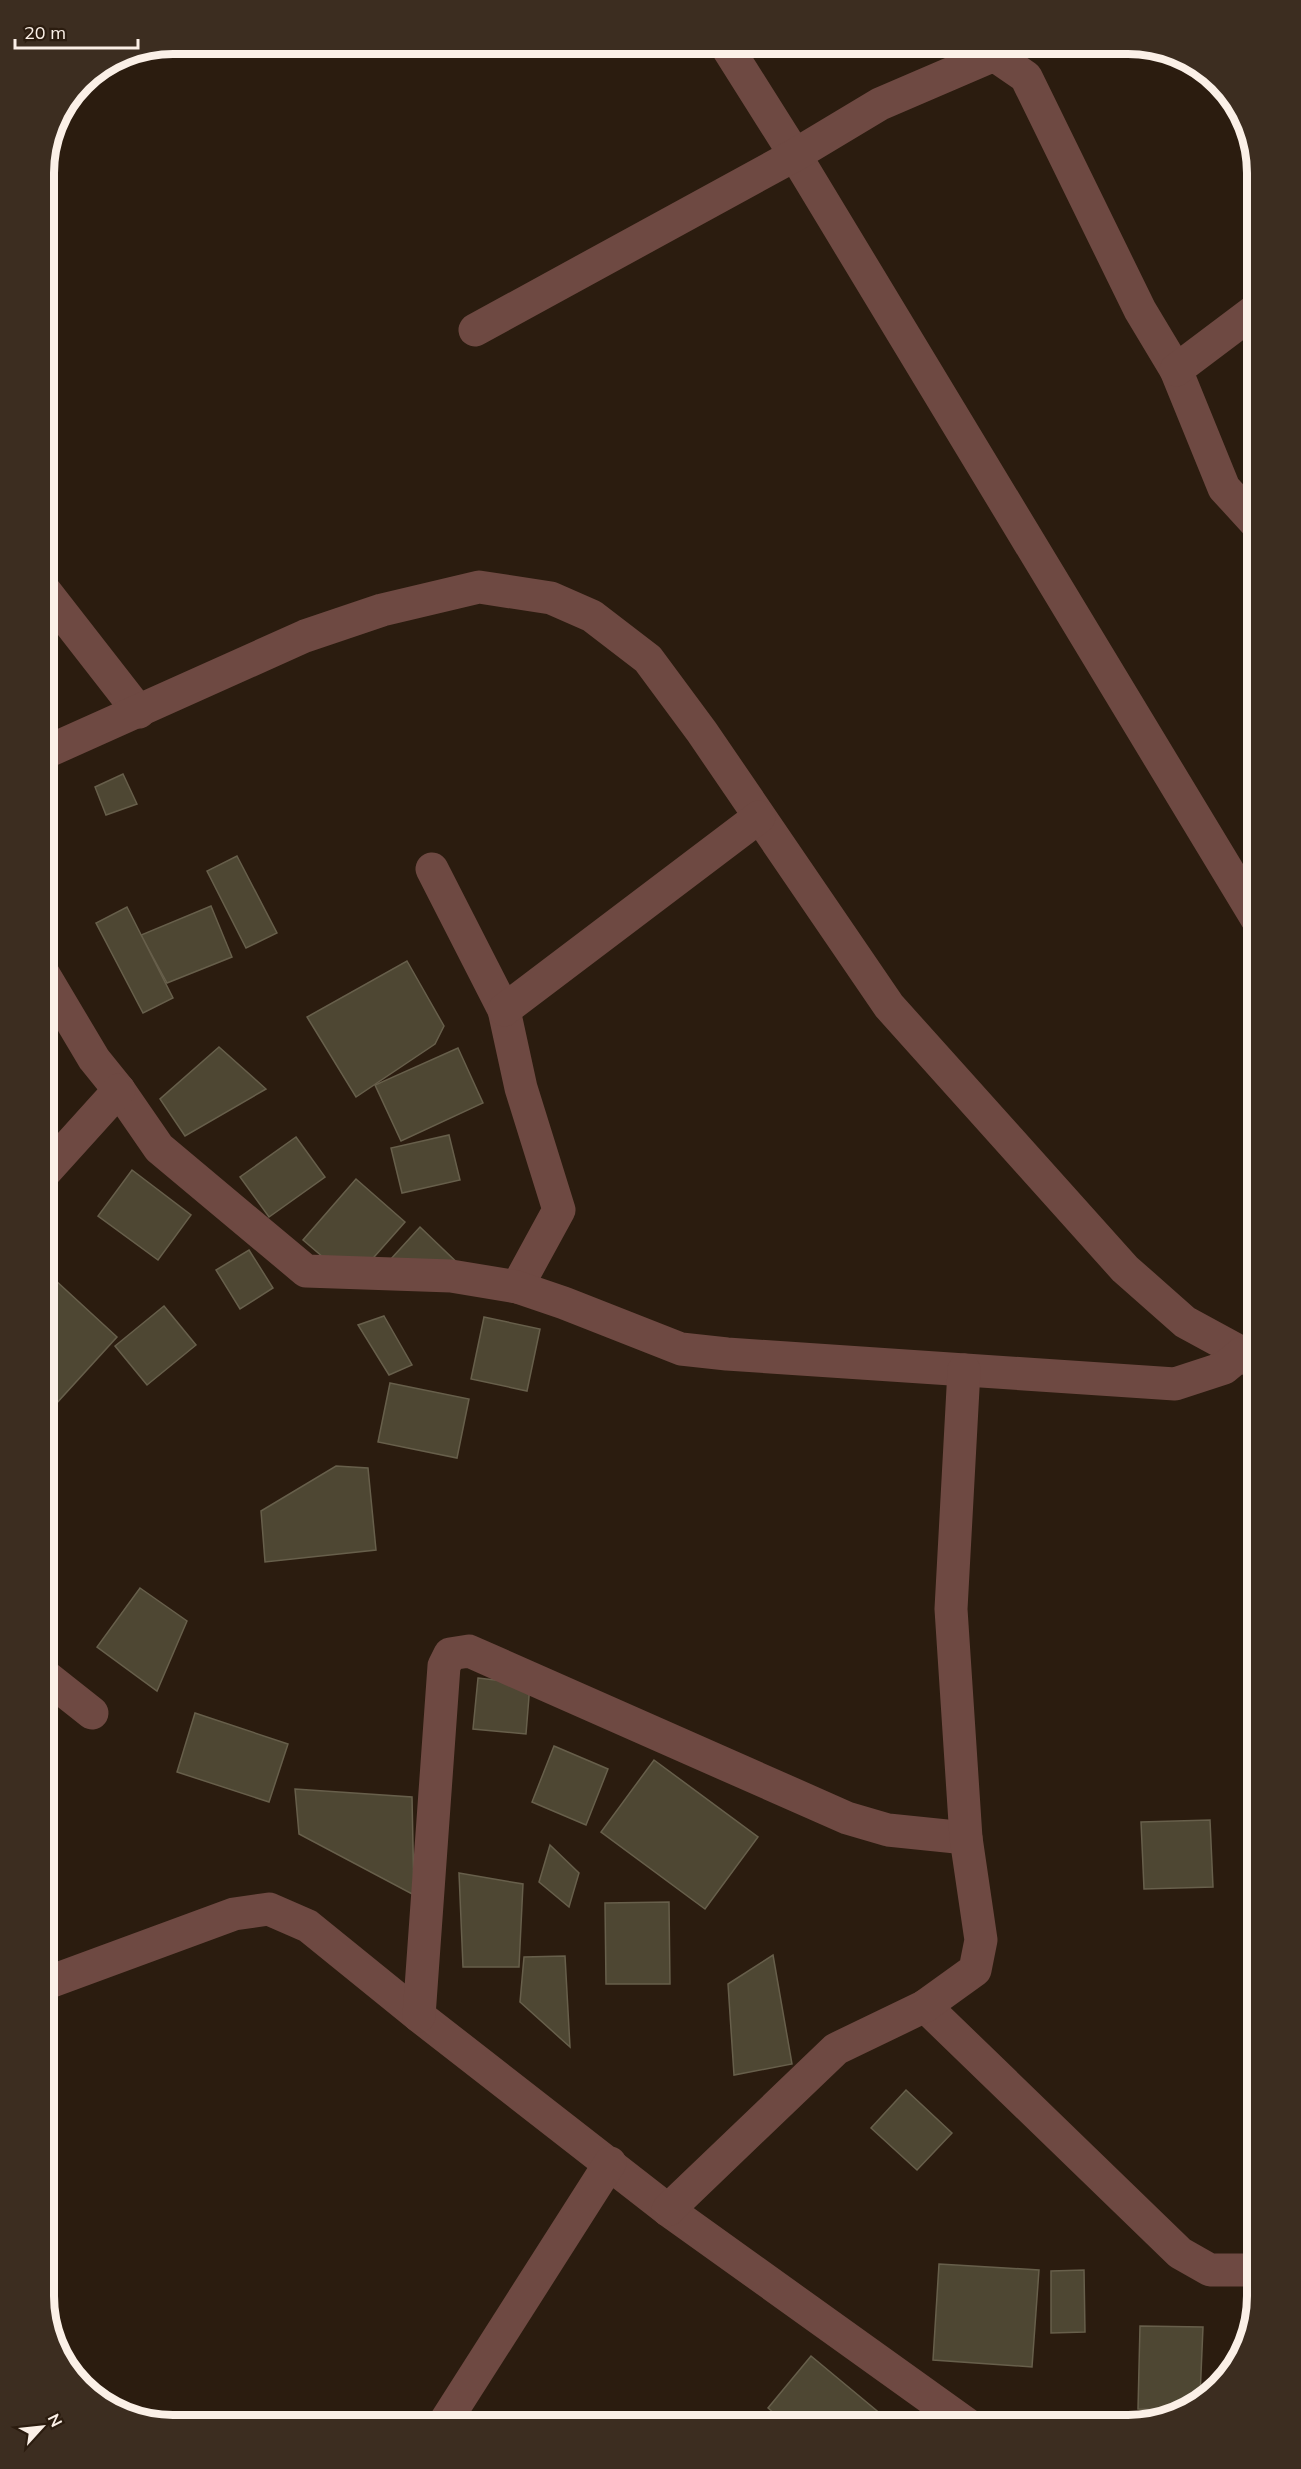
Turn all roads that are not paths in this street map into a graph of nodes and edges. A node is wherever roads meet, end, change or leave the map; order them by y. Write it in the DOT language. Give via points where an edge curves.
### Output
graph roads {
  1 [pos="731,54"];
  2 [pos="795,156"];
  3 [pos="1247,317"];
  4 [pos="475,330"];
  5 [pos="1176,370"];
  6 [pos="1247,513"];
  7 [pos="54,603"];
  8 [pos="139,712"];
  9 [pos="54,749"];
  10 [pos="759,817"];
  11 [pos="432,869"];
  12 [pos="1247,902"];
  13 [pos="54,992"];
  14 [pos="504,1010"];
  15 [pos="119,1090"];
  16 [pos="54,1162"];
  17 [pos="517,1287"];
  18 [pos="1247,1357"];
  19 [pos="1247,1360"];
  20 [pos="964,1370"];
  21 [pos="54,1684"];
  22 [pos="92,1713"];
  23 [pos="966,1838"];
  24 [pos="54,1980"];
  25 [pos="925,2006"];
  26 [pos="419,2016"];
  27 [pos="610,2163"];
  28 [pos="668,2210"];
  29 [pos="1247,2270"];
  30 [pos="449,2415"];
  31 [pos="953,2415"];
  1 -- 2 [label="street"];
  2 -- 4 [label="street"];
  2 -- 5 [label="street" via="880,104 994,55 1026,77 1140,310"];
  2 -- 12 [label="street"];
  3 -- 5 [label="street"];
  5 -- 6 [label="street" via="1224,488"];
  7 -- 8 [label="street"];
  8 -- 9 [label="street"];
  8 -- 10 [label="street" via="305,636 382,610 479,587 551,598 592,616 648,659"];
  10 -- 14 [label="street"];
  10 -- 18 [label="street" via="889,1006 1125,1269 1185,1322"];
  11 -- 14 [label="street"];
  13 -- 15 [label="street" via="94,1059"];
  14 -- 17 [label="street" via="521,1088 559,1210"];
  15 -- 16 [label="street"];
  15 -- 17 [label="street" via="159,1148 306,1271 451,1276"];
  17 -- 20 [label="street" via="681,1349"];
  19 -- 20 [label="street" via="1175,1384"];
  20 -- 23 [label="street" via="951,1609"];
  21 -- 22 [label="street"];
  23 -- 25 [label="street" via="981,1940 975,1970"];
  23 -- 26 [label="street" via="888,1830 847,1818 469,1651 450,1654 444,1666"];
  24 -- 26 [label="street" via="234,1914 269,1909 308,1926"];
  25 -- 28 [label="street" via="836,2049"];
  25 -- 29 [label="street" via="1180,2253 1210,2270"];
  26 -- 27 [label="street"];
  27 -- 28 [label="street"];
  27 -- 30 [label="street"];
  28 -- 31 [label="street"];
}
